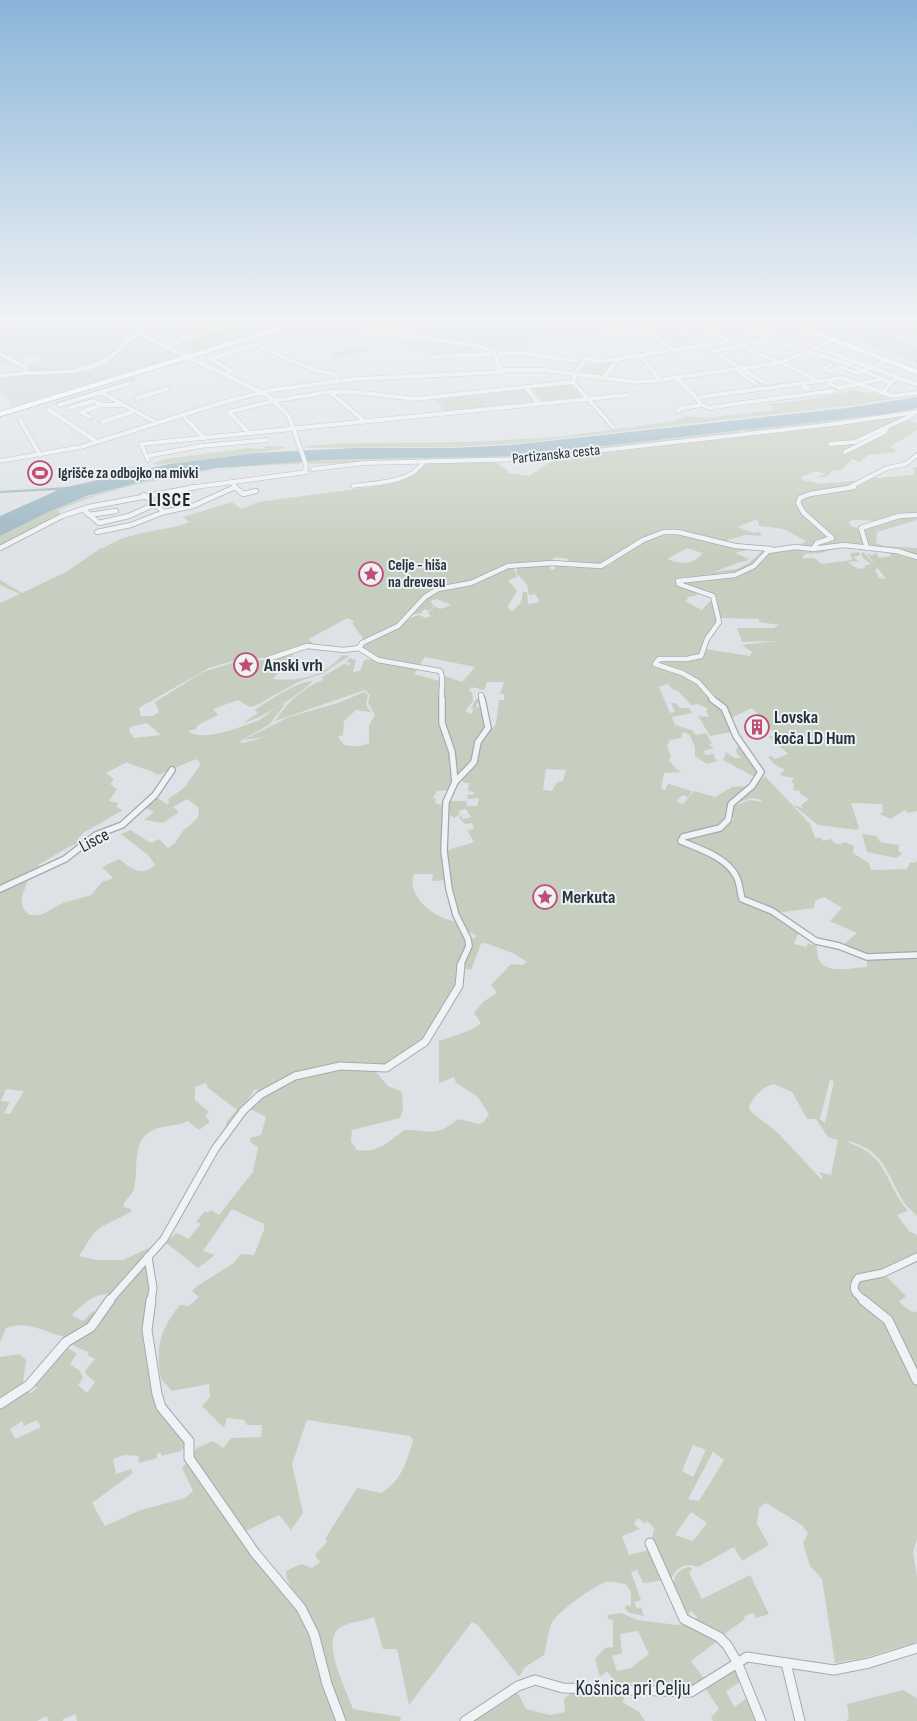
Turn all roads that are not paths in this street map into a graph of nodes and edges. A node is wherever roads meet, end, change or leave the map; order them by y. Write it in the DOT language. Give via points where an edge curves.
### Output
graph roads {
  1 [pos="51,398"];
  2 [pos="80,398"];
  3 [pos="112,398"];
  4 [pos="239,398"];
  5 [pos="273,398"];
  6 [pos="287,398"];
  7 [pos="337,398"];
  8 [pos="534,398"];
  9 [pos="583,398"];
  10 [pos="586,398"];
  11 [pos="698,398"];
  12 [pos="740,398"];
  13 [pos="768,398"];
  14 [pos="276,400"];
  15 [pos="745,402"];
  16 [pos="538,403"];
  17 [pos="59,405"];
  18 [pos="102,405"];
  19 [pos="124,405"];
  20 [pos="702,405"];
  21 [pos="69,408"];
  22 [pos="48,409"];
  23 [pos="135,411"];
  24 [pos="677,411"];
  25 [pos="916,412"];
  26 [pos="0,414"];
  27 [pos="90,417"];
  28 [pos="185,418"];
  29 [pos="20,420"];
  30 [pos="364,421"];
  31 [pos="102,422"];
  32 [pos="157,423"];
  33 [pos="613,427"];
  34 [pos="887,427"];
  35 [pos="294,428"];
  36 [pos="249,433"];
  37 [pos="233,435"];
  38 [pos="204,438"];
  39 [pos="267,440"];
  40 [pos="97,442"];
  41 [pos="236,443"];
  42 [pos="830,444"];
  43 [pos="846,452"];
  44 [pos="40,455"];
  45 [pos="917,455"];
  46 [pos="0,461"];
  47 [pos="423,463"];
  48 [pos="308,469"];
  49 [pos="231,481"];
  50 [pos="353,486"];
  51 [pos="236,488"];
  52 [pos="256,491"];
  53 [pos="144,495"];
  54 [pos="155,504"];
  55 [pos="83,509"];
  56 [pos="116,511"];
  57 [pos="164,512"];
  58 [pos="89,515"];
  59 [pos="917,516"];
  60 [pos="97,532"];
  61 [pos="0,548"];
  62 [pos="867,548"];
  63 [pos="776,549"];
  64 [pos="813,549"];
  65 [pos="917,557"];
  66 [pos="359,648"];
  67 [pos="268,659"];
  68 [pos="482,695"];
  69 [pos="172,770"];
  70 [pos="455,782"];
  71 [pos="0,889"];
  72 [pos="917,954"];
  73 [pos="148,1257"];
  74 [pos="917,1257"];
  75 [pos="917,1380"];
  76 [pos="0,1404"];
  77 [pos="650,1543"];
  78 [pos="917,1648"];
  79 [pos="737,1662"];
  80 [pos="786,1663"];
  81 [pos="341,1721"];
  82 [pos="465,1721"];
  83 [pos="761,1721"];
  84 [pos="800,1721"];
  1 -- 26 [label="main road"];
  2 -- 17 [label="street"];
  3 -- 19 [label="street"];
  4 -- 32 [label="street"];
  5 -- 14 [label="street"];
  6 -- 14 [label="street"];
  7 -- 30 [label="street"];
  8 -- 16 [label="street"];
  9 -- 16 [label="street"];
  10 -- 33 [label="street"];
  11 -- 20 [label="street"];
  12 -- 15 [label="street"];
  13 -- 15 [label="street"];
  14 -- 35 [label="street"];
  14 -- 36 [label="street" via="229,412"];
  15 -- 20 [label="street" via="709,408"];
  16 -- 30 [label="street"];
  18 -- 19 [label="street"];
  18 -- 21 [label="street" via="93,401"];
  18 -- 27 [label="street" via="81,412"];
  19 -- 23 [label="street"];
  20 -- 24 [label="street"];
  22 -- 40 [label="street"];
  23 -- 31 [label="street"];
  23 -- 32 [label="street"];
  25 -- 34 [label="street"];
  25 -- 47 [label="street, Partizanska cesta" via="550,456"];
  28 -- 38 [label="street"];
  29 -- 44 [label="street"];
  30 -- 35 [label="street"];
  32 -- 40 [label="street"];
  34 -- 42 [label="street" via="854,442"];
  34 -- 43 [label="street" via="885,432"];
  35 -- 36 [label="street"];
  35 -- 48 [label="street"];
  36 -- 37 [label="street"];
  37 -- 38 [label="street"];
  37 -- 41 [label="street"];
  38 -- 41 [label="street" via="141,444 147,458 201,446"];
  39 -- 41 [label="street"];
  40 -- 44 [label="street"];
  44 -- 46 [label="street"];
  45 -- 64 [label="street" via="906,464 886,468 853,487 800,498 798,503 804,513 832,538 817,542"];
  47 -- 48 [label="street, Partizanska cesta" via="366,463 323,470"];
  47 -- 50 [label="street" via="420,469 406,476"];
  48 -- 49 [label="street, Partizanska cesta"];
  49 -- 51 [label="street"];
  49 -- 53 [label="street"];
  51 -- 52 [label="street" via="243,494"];
  51 -- 57 [label="street" via="193,506"];
  53 -- 54 [label="street"];
  53 -- 55 [label="street"];
  54 -- 57 [label="street"];
  54 -- 58 [label="street" via="129,516 99,523"];
  55 -- 58 [label="street"];
  55 -- 61 [label="street" via="62,516"];
  56 -- 58 [label="street"];
  57 -- 60 [label="street" via="131,525"];
  59 -- 62 [label="street" via="899,516 861,528"];
  62 -- 64 [label="street" via="834,545"];
  62 -- 65 [label="street"];
  63 -- 64 [label="street"];
  63 -- 66 [label="street" via="747,548 670,532 657,533 601,566 552,563 508,566 471,583 438,588 398,626 362,643"];
  63 -- 72 [label="street" via="765,553 744,572 678,581 688,589 710,595 716,601 719,622 704,652 696,658 659,659 655,664 698,682 724,708 736,736 761,772 752,786 731,804 728,820 720,828 683,837 681,841 699,848 729,868 736,876 742,899 772,911 816,941 867,957"];
  66 -- 67 [label="street" via="344,650 307,646"];
  66 -- 70 [label="street" via="378,660 440,671 444,705 442,724 452,752"];
  68 -- 70 [label="street" via="488,728 478,742 474,762"];
  69 -- 71 [label="street, Lisce" via="155,795 122,825 96,836 65,859"];
  70 -- 73 [label="street" via="446,802 444,851 452,903 469,946 459,969 456,991 426,1042 380,1070 349,1066 314,1070 268,1090 242,1112 208,1159 169,1231"];
  73 -- 76 [label="street" via="112,1297 93,1326 62,1346 21,1392"];
  73 -- 81 [label="street" via="153,1288 148,1330 161,1407 189,1441 189,1458 235,1525 301,1608 314,1634"];
  74 -- 75 [label="street" via="883,1273 860,1276 854,1282 856,1294 888,1320"];
  77 -- 79 [label="street" via="684,1619 728,1644"];
  78 -- 80 [label="street" via="834,1670"];
  79 -- 80 [label="street" via="747,1657"];
  79 -- 82 [label="street, Košnica pri Celju" via="707,1685 691,1692 563,1688 535,1680 518,1686"];
  79 -- 83 [label="street"];
  80 -- 84 [label="street"];
}
